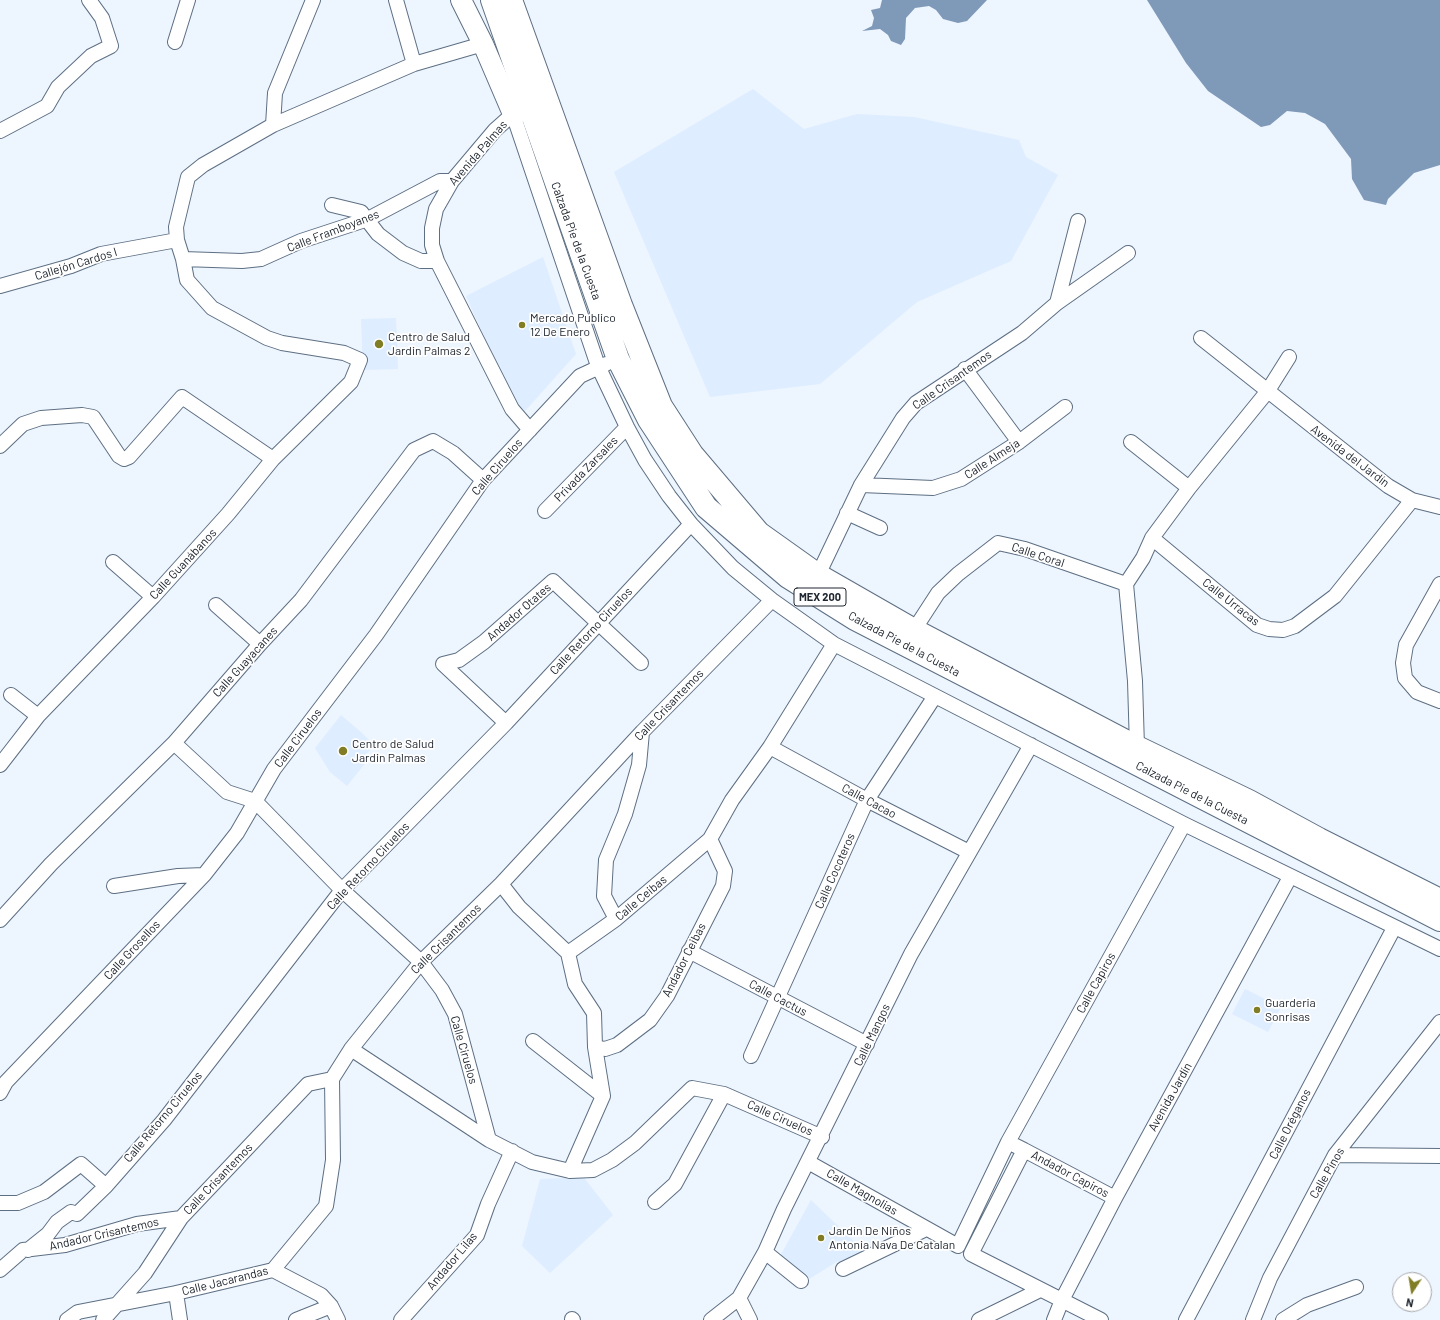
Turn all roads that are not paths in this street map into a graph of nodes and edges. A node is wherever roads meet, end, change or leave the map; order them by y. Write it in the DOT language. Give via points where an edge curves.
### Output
graph roads {
  1 [pos="89,0"];
  2 [pos="188,0"];
  3 [pos="313,0"];
  4 [pos="396,0"];
  5 [pos="462,0"];
  6 [pos="492,0"];
  7 [pos="511,0"];
  8 [pos="175,42"];
  9 [pos="483,44"];
  10 [pos="414,64"];
  11 [pos="521,111"];
  12 [pos="273,125"];
  13 [pos="0,131"];
  14 [pos="452,181"];
  15 [pos="332,205"];
  16 [pos="368,219"];
  17 [pos="1078,220"];
  18 [pos="177,240"];
  19 [pos="1128,253"];
  20 [pos="183,259"];
  21 [pos="438,261"];
  22 [pos="0,286"];
  23 [pos="1057,303"];
  24 [pos="1201,338"];
  25 [pos="1289,357"];
  26 [pos="608,363"];
  27 [pos="965,369"];
  28 [pos="1267,392"];
  29 [pos="1065,407"];
  30 [pos="627,427"];
  31 [pos="530,430"];
  32 [pos="1019,442"];
  33 [pos="1130,442"];
  34 [pos="0,446"];
  35 [pos="273,459"];
  36 [pos="483,480"];
  37 [pos="861,485"];
  38 [pos="1189,488"];
  39 [pos="1412,500"];
  40 [pos="1440,507"];
  41 [pos="545,511"];
  42 [pos="847,513"];
  43 [pos="691,524"];
  44 [pos="880,528"];
  45 [pos="1152,538"];
  46 [pos="113,562"];
  47 [pos="818,575"];
  48 [pos="1126,584"];
  49 [pos="1440,584"];
  50 [pos="153,597"];
  51 [pos="772,600"];
  52 [pos="216,605"];
  53 [pos="599,622"];
  54 [pos="914,630"];
  55 [pos="260,644"];
  56 [pos="834,644"];
  57 [pos="641,662"];
  58 [pos="11,695"];
  59 [pos="936,696"];
  60 [pos="1440,701"];
  61 [pos="38,716"];
  62 [pos="506,723"];
  63 [pos="642,732"];
  64 [pos="174,743"];
  65 [pos="1031,745"];
  66 [pos="770,747"];
  67 [pos="1137,747"];
  68 [pos="0,765"];
  69 [pos="867,800"];
  70 [pos="255,801"];
  71 [pos="1184,824"];
  72 [pos="710,839"];
  73 [pos="969,852"];
  74 [pos="204,874"];
  75 [pos="1290,876"];
  76 [pos="501,884"];
  77 [pos="114,886"];
  78 [pos="342,890"];
  79 [pos="1439,898"];
  80 [pos="0,920"];
  81 [pos="616,920"];
  82 [pos="1440,920"];
  83 [pos="1394,928"];
  84 [pos="1440,949"];
  85 [pos="689,950"];
  86 [pos="568,953"];
  87 [pos="421,962"];
  88 [pos="778,998"];
  89 [pos="1440,1022"];
  90 [pos="533,1041"];
  91 [pos="867,1044"];
  92 [pos="595,1047"];
  93 [pos="351,1049"];
  94 [pos="751,1056"];
  95 [pos="332,1078"];
  96 [pos="2,1086"];
  97 [pos="724,1094"];
  98 [pos="603,1096"];
  99 [pos="822,1137"];
  100 [pos="489,1140"];
  101 [pos="1008,1142"];
  102 [pos="1024,1150"];
  103 [pos="512,1151"];
  104 [pos="1334,1155"];
  105 [pos="1440,1156"];
  106 [pos="808,1162"];
  107 [pos="570,1171"];
  108 [pos="106,1186"];
  109 [pos="1114,1198"];
  110 [pos="655,1202"];
  111 [pos="0,1204"];
  112 [pos="181,1218"];
  113 [pos="926,1229"];
  114 [pos="958,1246"];
  115 [pos="28,1250"];
  116 [pos="765,1252"];
  117 [pos="843,1269"];
  118 [pos="0,1270"];
  119 [pos="273,1270"];
  120 [pos="801,1282"];
  121 [pos="1356,1287"];
  122 [pos="1040,1290"];
  123 [pos="176,1293"];
  124 [pos="739,1298"];
  125 [pos="1062,1300"];
  126 [pos="114,1306"];
  127 [pos="331,1306"];
  128 [pos="67,1320"];
  129 [pos="103,1320"];
  130 [pos="180,1320"];
  131 [pos="296,1320"];
  132 [pos="338,1320"];
  133 [pos="401,1320"];
  134 [pos="711,1320"];
  135 [pos="750,1320"];
  136 [pos="979,1320"];
  137 [pos="1054,1320"];
  138 [pos="1101,1320"];
  139 [pos="1186,1320"];
  140 [pos="1253,1320"];
  141 [pos="1283,1320"];
  1 -- 13 [label="street" via="102,18 111,46 91,56 58,87 47,106"];
  2 -- 8 [label="street"];
  3 -- 12 [label="street" via="275,93"];
  4 -- 10 [label="street"];
  5 -- 9 [label="main road, Avenida Palmas"];
  6 -- 11 [label="main road, Calzada Pie de la Cuesta / MEX 200"];
  7 -- 47 [label="main road, Calzada Pie de la Cuesta / MEX 200" via="621,305 661,406 692,454 759,533"];
  9 -- 10 [label="street"];
  9 -- 11 [label="main road, Avenida Palmas"];
  10 -- 12 [label="street"];
  11 -- 14 [label="street, Avenida Palmas" via="495,130"];
  11 -- 26 [label="main road, Calzada Pie de la Cuesta / MEX 200"];
  12 -- 18 [label="street" via="203,165 188,177 176,227"];
  14 -- 16 [label="street, Calle Framboyanes" via="440,181"];
  14 -- 21 [label="street, Avenida Palmas" via="436,209 432,228 432,245"];
  15 -- 16 [label="street" via="361,212"];
  16 -- 20 [label="street, Calle Framboyanes" via="300,241 261,259"];
  16 -- 21 [label="street" via="378,234 403,253 422,261"];
  17 -- 23 [label="street"];
  18 -- 20 [label="street"];
  18 -- 22 [label="street, Callejón Cardos I" via="101,254 71,266"];
  19 -- 23 [label="street, Calle Crisantemos"];
  20 -- 35 [label="street, Calle Guanábanos" via="187,280 212,308 267,338 282,343 344,353 360,360 351,382"];
  21 -- 31 [label="street, Avenida Palmas" via="512,409"];
  23 -- 27 [label="street, Calle Crisantemos" via="1022,333"];
  24 -- 28 [label="street, Avenida del Jardín"];
  25 -- 28 [label="street"];
  26 -- 30 [label="street"];
  26 -- 31 [label="street, Calle Ciruelos" via="580,376"];
  26 -- 82 [label="main road, Calzada Pie de la Cuesta / MEX 200" via="706,507 788,577 855,619"];
  27 -- 32 [label="street"];
  27 -- 37 [label="street, Calle Crisantemos" via="916,403 903,418"];
  28 -- 38 [label="street"];
  28 -- 39 [label="street, Avenida del Jardín" via="1388,486"];
  29 -- 32 [label="street, Calle Almeja"];
  30 -- 41 [label="street, Privada Zarsales"];
  30 -- 43 [label="street" via="645,460"];
  31 -- 36 [label="street, Calle Ciruelos"];
  32 -- 37 [label="street, Calle Almeja" via="961,479 933,488"];
  33 -- 38 [label="street"];
  34 -- 35 [label="street" via="23,424 41,418 82,415 93,417 119,456 124,459 129,457 182,397"];
  35 -- 50 [label="street, Calle Guanábanos" via="228,514"];
  36 -- 55 [label="street, Calle Guayacanes" via="453,453 433,441 414,450 301,600"];
  36 -- 70 [label="street, Calle Ciruelos" via="376,635 274,769"];
  37 -- 42 [label="street, Calle Crisantemos"];
  38 -- 45 [label="street"];
  39 -- 40 [label="street, Avenida del Jardín"];
  39 -- 45 [label="street, Calle Urracas" via="1335,596 1295,626 1283,630 1257,625"];
  42 -- 44 [label="street"];
  42 -- 47 [label="street, Calle Crisantemos"];
  43 -- 51 [label="street" via="733,568"];
  43 -- 53 [label="street, Calle Retorno Ciruelos"];
  45 -- 48 [label="street" via="1143,558"];
  46 -- 50 [label="street"];
  47 -- 54 [label="main road, Calzada Pie de la Cuesta / MEX 200"];
  48 -- 54 [label="street, Calle Coral" via="1025,549 998,543 938,593"];
  48 -- 67 [label="street" via="1135,681"];
  49 -- 60 [label="street" via="1406,645 1403,663 1405,678 1417,692"];
  50 -- 61 [label="street, Calle Guanábanos"];
  51 -- 56 [label="street"];
  51 -- 63 [label="street, Calle Crisantemos"];
  52 -- 55 [label="street"];
  53 -- 57 [label="street"];
  53 -- 62 [label="street, Calle Retorno Ciruelos"];
  53 -- 62 [label="street, Andador Otates" via="553,581 484,642 459,660 443,664"];
  54 -- 67 [label="main road, Calzada Pie de la Cuesta / MEX 200"];
  55 -- 64 [label="street, Calle Guayacanes"];
  56 -- 59 [label="street"];
  56 -- 66 [label="street, Calle Ceibas"];
  58 -- 61 [label="street"];
  59 -- 65 [label="street"];
  59 -- 69 [label="street, Calle Cocoteros"];
  61 -- 68 [label="street, Calle Guanábanos"];
  62 -- 78 [label="street, Calle Retorno Ciruelos"];
  63 -- 76 [label="street, Calle Crisantemos"];
  63 -- 81 [label="street" via="639,765 625,814 606,860 604,896"];
  64 -- 70 [label="street" via="227,792"];
  64 -- 80 [label="street, Calle Guayacanes" via="51,864"];
  65 -- 71 [label="street"];
  65 -- 73 [label="street, Calle Mangos"];
  66 -- 69 [label="street, Calle Cacao"];
  66 -- 72 [label="street, Calle Ceibas" via="732,800"];
  67 -- 79 [label="main road, Calzada Pie de la Cuesta / MEX 200" via="1249,800 1320,839"];
  69 -- 73 [label="street, Calle Cacao"];
  69 -- 88 [label="street, Calle Cocoteros"];
  70 -- 74 [label="street, Calle Grosellos" via="237,833"];
  70 -- 78 [label="street, Calle Ciruelos"];
  71 -- 75 [label="street"];
  71 -- 101 [label="street, Calle Capiros"];
  72 -- 81 [label="street, Calle Ceibas"];
  72 -- 85 [label="street, Andador Ceibas" via="725,871 723,886"];
  73 -- 91 [label="street, Calle Mangos" via="911,954"];
  74 -- 77 [label="street"];
  74 -- 96 [label="street, Calle Grosellos"];
  75 -- 83 [label="street"];
  75 -- 109 [label="street, Avenida Jardín"];
  76 -- 86 [label="street" via="519,907"];
  76 -- 87 [label="street, Calle Crisantemos"];
  78 -- 87 [label="street, Calle Ciruelos"];
  78 -- 108 [label="street, Calle Retorno Ciruelos" via="164,1120"];
  81 -- 86 [label="street, Calle Ceibas"];
  83 -- 84 [label="street"];
  83 -- 139 [label="street, Calle Oréganos"];
  85 -- 88 [label="street, Calle Cactus"];
  85 -- 92 [label="street, Andador Ceibas" via="667,996 650,1020 617,1045 605,1049"];
  86 -- 92 [label="street" via="575,984 594,1013"];
  87 -- 93 [label="street, Calle Crisantemos"];
  87 -- 100 [label="street, Calle Ciruelos" via="442,990 455,1014"];
  88 -- 91 [label="street, Calle Cactus"];
  88 -- 94 [label="street, Calle Cocoteros"];
  89 -- 104 [label="street, Calle Pinos"];
  90 -- 98 [label="street"];
  91 -- 99 [label="street, Calle Mangos"];
  92 -- 98 [label="street"];
  93 -- 95 [label="street, Calle Crisantemos"];
  93 -- 100 [label="street, Calle Ciruelos"];
  95 -- 112 [label="street, Calle Crisantemos" via="308,1084"];
  95 -- 119 [label="street, Calle Jacarandas" via="333,1160 326,1206"];
  97 -- 99 [label="street, Calle Ciruelos"];
  97 -- 107 [label="street, Calle Ciruelos" via="692,1088 635,1143 612,1160 593,1170"];
  97 -- 110 [label="street" via="675,1184"];
  98 -- 107 [label="street"];
  99 -- 106 [label="street, Calle Mangos"];
  100 -- 103 [label="street, Calle Ciruelos"];
  101 -- 102 [label="street"];
  101 -- 114 [label="street, Calle Capiros"];
  102 -- 109 [label="street, Andador Capiros"];
  102 -- 122 [label="street" via="971,1254"];
  103 -- 107 [label="street, Calle Ciruelos" via="532,1162"];
  103 -- 133 [label="street, Andador Lilas" via="477,1235"];
  104 -- 105 [label="street"];
  104 -- 140 [label="street, Calle Pinos" via="1270,1278"];
  106 -- 113 [label="street, Calle Magnolias"];
  106 -- 116 [label="street, Calle Mangos"];
  108 -- 111 [label="street" via="82,1164 44,1192 18,1203"];
  108 -- 115 [label="street, Calle Retorno Ciruelos" via="77,1214 71,1212 57,1222 48,1234"];
  109 -- 125 [label="street, Avenida Jardín"];
  112 -- 115 [label="street, Andador Crisantemos" via="138,1224 65,1246"];
  112 -- 126 [label="street, Calle Crisantemos" via="145,1273"];
  113 -- 114 [label="street, Calle Magnolias"];
  113 -- 117 [label="street"];
  115 -- 118 [label="street" via="23,1250"];
  116 -- 120 [label="street"];
  116 -- 124 [label="street, Calle Mangos"];
  119 -- 123 [label="street, Calle Jacarandas"];
  119 -- 127 [label="street" via="321,1295"];
  121 -- 141 [label="street" via="1307,1305"];
  122 -- 125 [label="street"];
  122 -- 136 [label="street"];
  123 -- 126 [label="street, Calle Jacarandas"];
  123 -- 130 [label="street"];
  124 -- 134 [label="street, Calle Mangos"];
  124 -- 135 [label="street"];
  125 -- 137 [label="street, Avenida Jardín"];
  125 -- 138 [label="street"];
  126 -- 128 [label="street, Calle Jacarandas" via="78,1312"];
  126 -- 129 [label="street, Calle Crisantemos"];
  127 -- 131 [label="street"];
  127 -- 132 [label="street"];
}
